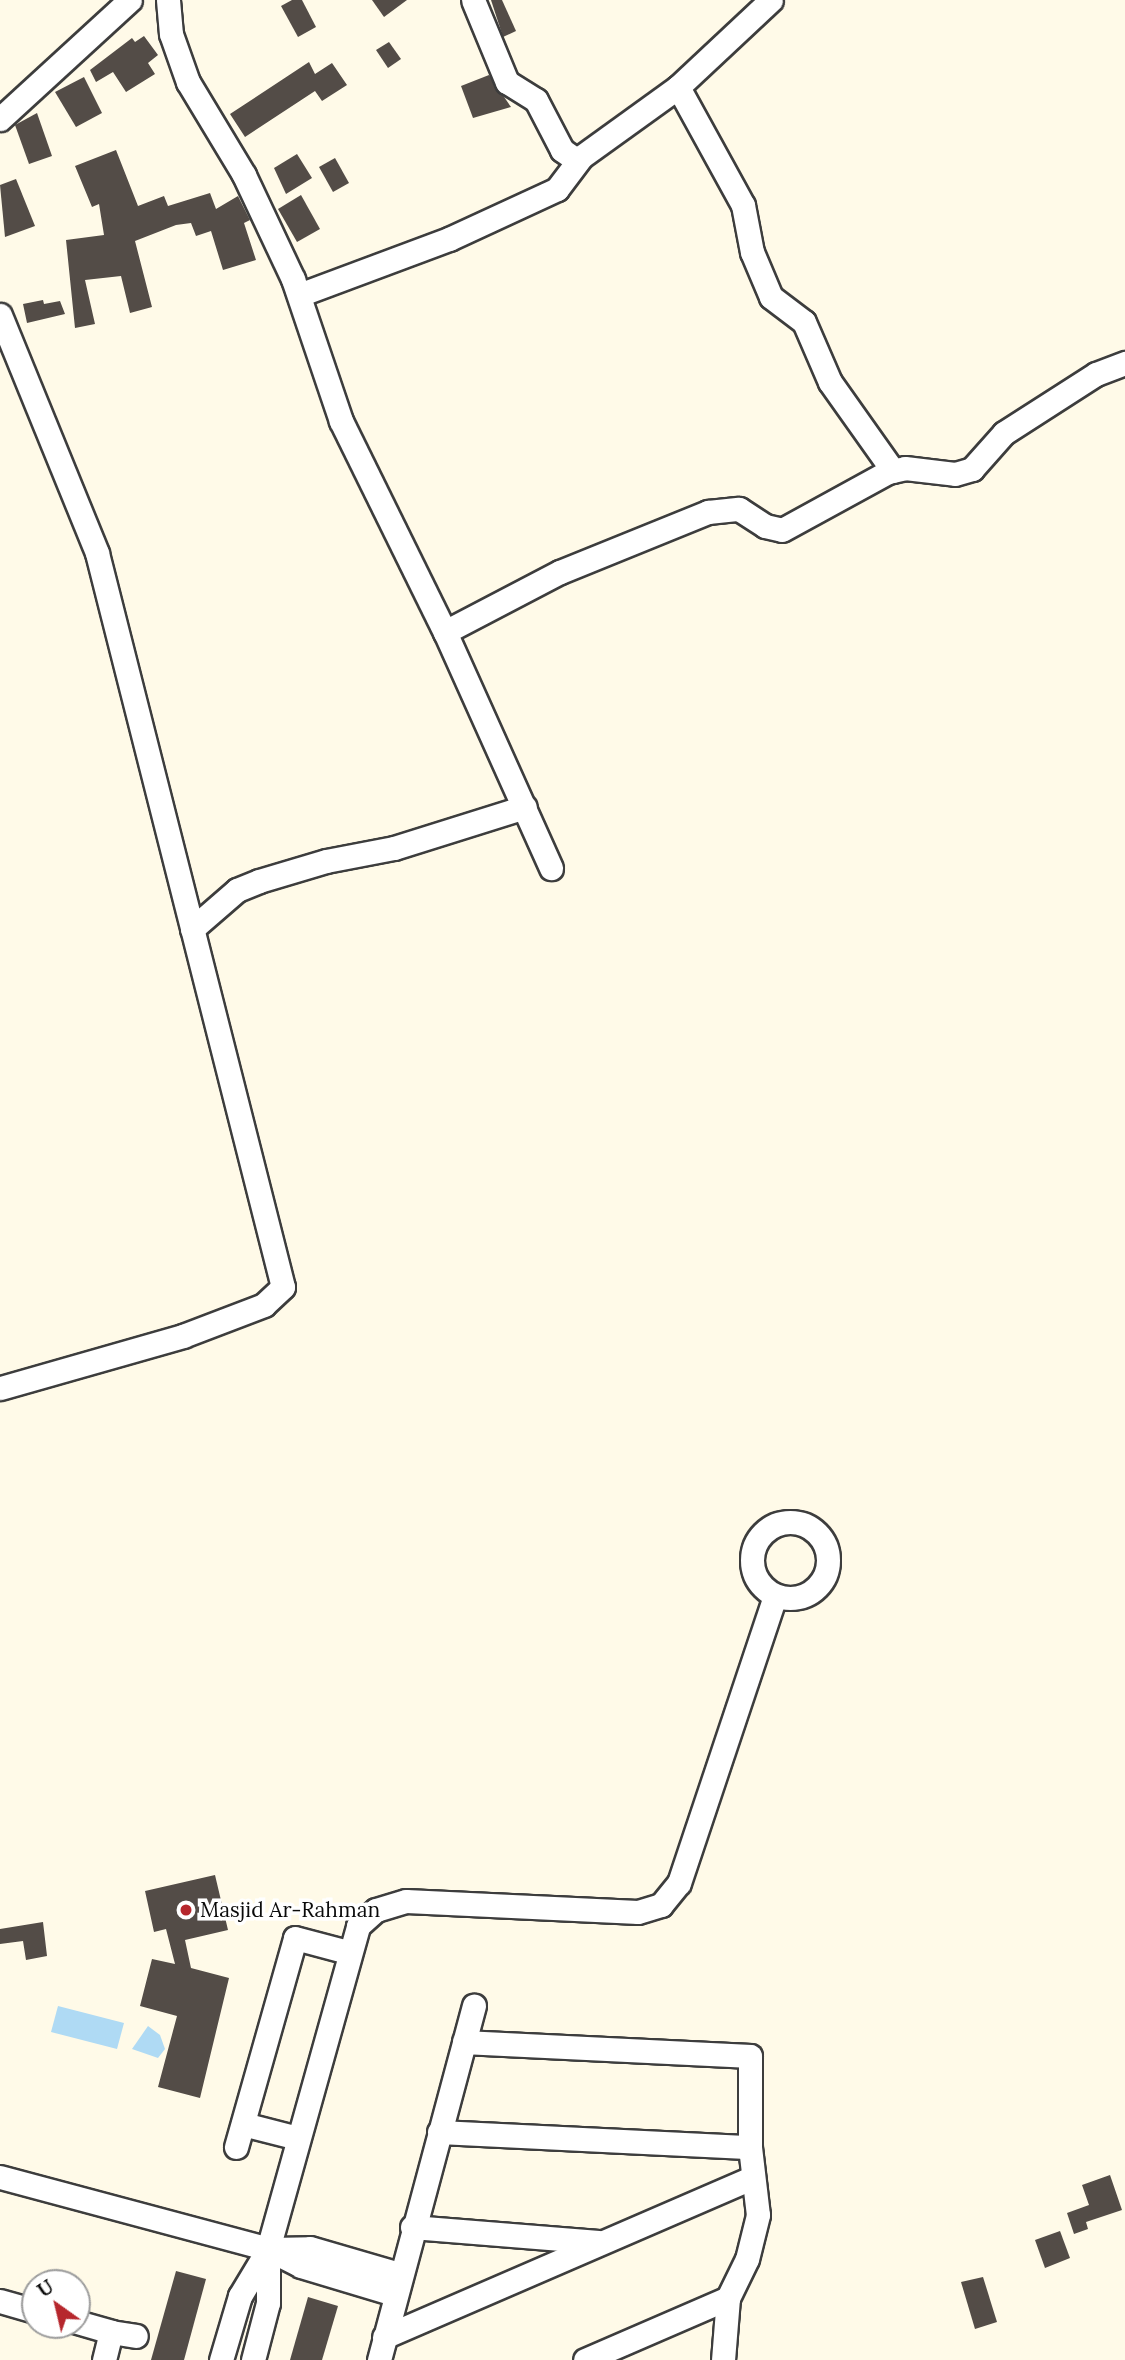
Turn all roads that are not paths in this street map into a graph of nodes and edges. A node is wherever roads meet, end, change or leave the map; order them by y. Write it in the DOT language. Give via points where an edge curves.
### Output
graph roads {
  1 [pos="130,0"];
  2 [pos="168,0"];
  3 [pos="473,0"];
  4 [pos="771,0"];
  5 [pos="678,87"];
  6 [pos="3,112"];
  7 [pos="578,161"];
  8 [pos="299,295"];
  9 [pos="0,315"];
  10 [pos="1125,363"];
  11 [pos="893,471"];
  12 [pos="445,632"];
  13 [pos="525,807"];
  14 [pos="551,868"];
  15 [pos="192,929"];
  16 [pos="0,1388"];
  17 [pos="775,1597"];
  18 [pos="348,1952"];
  19 [pos="474,2006"];
  20 [pos="464,2042"];
  21 [pos="243,2123"];
  22 [pos="439,2132"];
  23 [pos="298,2138"];
  24 [pos="236,2147"];
  25 [pos="750,2147"];
  26 [pos="0,2177"];
  27 [pos="752,2178"];
  28 [pos="412,2227"];
  29 [pos="602,2243"];
  30 [pos="268,2249"];
  31 [pos="397,2284"];
  32 [pos="728,2298"];
  33 [pos="0,2301"];
  34 [pos="21,2307"];
  35 [pos="91,2326"];
  36 [pos="111,2332"];
  37 [pos="136,2336"];
  38 [pos="384,2337"];
  39 [pos="104,2360"];
  40 [pos="221,2360"];
  41 [pos="253,2360"];
  42 [pos="379,2360"];
  43 [pos="585,2360"];
  44 [pos="723,2360"];
  1 -- 6 [label="street"];
  2 -- 8 [label="street" via="171,34 188,82 244,175"];
  3 -- 7 [label="street" via="507,82 537,100 562,150"];
  4 -- 5 [label="street"];
  5 -- 7 [label="street"];
  5 -- 11 [label="street" via="743,205 752,252 771,297 804,322 830,382"];
  7 -- 8 [label="street" via="557,189 534,203"];
  8 -- 12 [label="street" via="341,421"];
  9 -- 15 [label="street" via="97,553"];
  10 -- 11 [label="street" via="1096,374 1013,427 972,469 955,474 905,468"];
  11 -- 12 [label="street" via="782,530 765,526 739,509 708,512 560,572"];
  12 -- 13 [label="street"];
  13 -- 14 [label="street"];
  13 -- 15 [label="street" via="237,890"];
  15 -- 16 [label="street" via="283,1287 264,1304 183,1336"];
  17 -- 18 [label="street" via="679,1882 662,1905 638,1912 406,1901 376,1910 358,1926"];
  18 -- 21 [label="street" via="295,1938"];
  18 -- 23 [label="street"];
  19 -- 20 [label="street"];
  20 -- 22 [label="street"];
  20 -- 25 [label="street" via="750,2056"];
  21 -- 23 [label="street"];
  21 -- 24 [label="street"];
  22 -- 25 [label="street"];
  22 -- 28 [label="street"];
  23 -- 30 [label="street"];
  25 -- 27 [label="street"];
  26 -- 30 [label="street"];
  27 -- 29 [label="street"];
  27 -- 32 [label="street" via="758,2215 747,2259"];
  28 -- 29 [label="street"];
  28 -- 31 [label="street"];
  29 -- 38 [label="street"];
  30 -- 31 [label="street" via="310,2248"];
  30 -- 40 [label="street" via="240,2296"];
  30 -- 41 [label="street" via="268,2303"];
  31 -- 38 [label="street"];
  32 -- 43 [label="street"];
  32 -- 44 [label="street"];
  33 -- 34 [label="street"];
  35 -- 36 [label="street"];
  36 -- 37 [label="street"];
  36 -- 39 [label="street"];
  38 -- 42 [label="street"];
}
